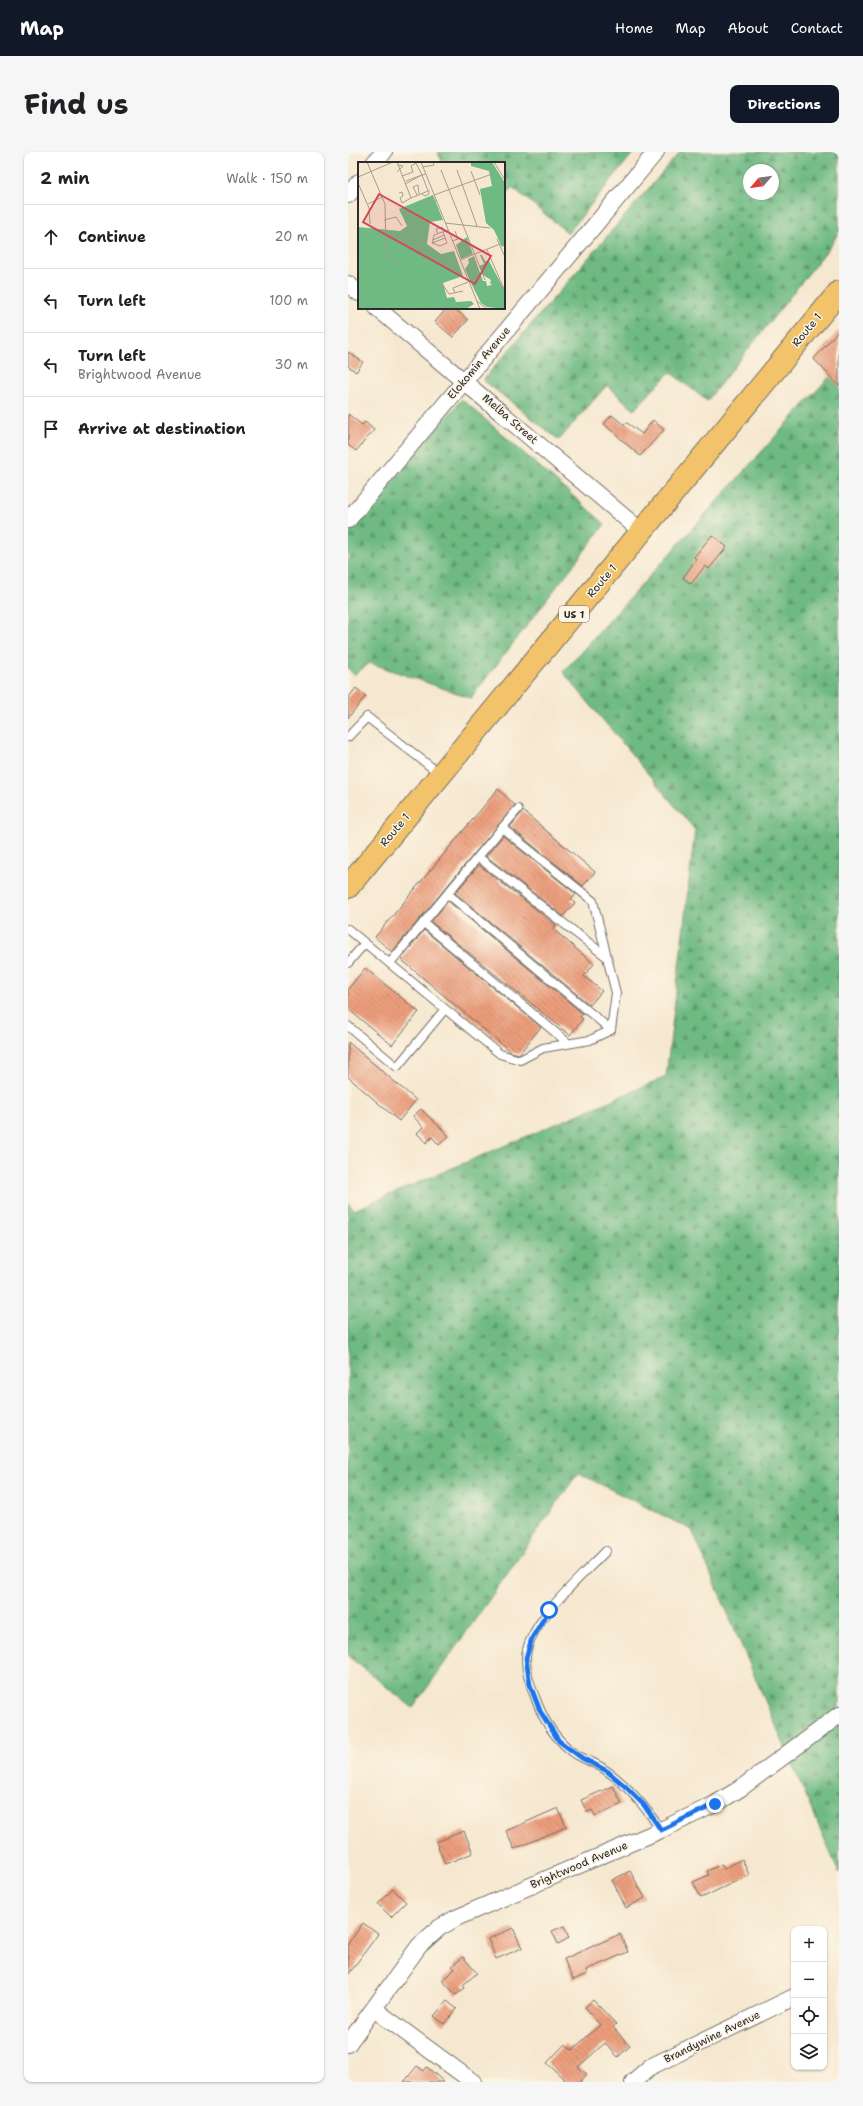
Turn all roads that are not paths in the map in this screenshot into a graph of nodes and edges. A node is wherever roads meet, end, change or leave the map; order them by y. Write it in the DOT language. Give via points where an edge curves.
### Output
graph roads {
  1 [pos="384,152"];
  2 [pos="656,152"];
  3 [pos="375,162"];
  4 [pos="358,183"];
  5 [pos="348,195"];
  6 [pos="348,284"];
  7 [pos="358,292"];
  8 [pos="839,292"];
  9 [pos="378,309"];
  10 [pos="465,380"];
  11 [pos="348,520"];
  12 [pos="642,532"];
  13 [pos="348,737"];
  14 [pos="441,775"];
  15 [pos="518,809"];
  16 [pos="502,828"];
  17 [pos="478,856"];
  18 [pos="348,887"];
  19 [pos="448,894"];
  20 [pos="424,923"];
  21 [pos="348,929"];
  22 [pos="365,943"];
  23 [pos="607,957"];
  24 [pos="348,963"];
  25 [pos="390,963"];
  26 [pos="445,1009"];
  27 [pos="348,1026"];
  28 [pos="611,1030"];
  29 [pos="568,1043"];
  30 [pos="606,1551"];
  31 [pos="839,1715"];
  32 [pos="661,1830"];
  33 [pos="792,1998"];
  34 [pos="374,2010"];
  35 [pos="348,2044"];
  36 [pos="473,2082"];
  37 [pos="633,2082"];
  1 -- 3 [label="street"];
  2 -- 10 [label="street, Elokomin Avenue"];
  4 -- 5 [label="street"];
  6 -- 7 [label="street"];
  8 -- 12 [label="main road, Route 1 / US 1"];
  9 -- 10 [label="street, Melba Street"];
  10 -- 11 [label="street, Elokomin Avenue"];
  10 -- 12 [label="street, Melba Street"];
  12 -- 14 [label="main road, Route 1 / US 1"];
  13 -- 14 [label="lane" via="367,717"];
  14 -- 18 [label="main road, Route 1 / US 1"];
  15 -- 16 [label="lane"];
  16 -- 17 [label="lane"];
  16 -- 23 [label="lane" via="592,901"];
  17 -- 19 [label="lane"];
  17 -- 23 [label="lane"];
  19 -- 20 [label="lane"];
  19 -- 28 [label="lane"];
  20 -- 25 [label="lane"];
  20 -- 29 [label="lane"];
  21 -- 22 [label="lane"];
  22 -- 24 [label="lane"];
  22 -- 25 [label="lane"];
  23 -- 28 [label="lane" via="616,993"];
  25 -- 26 [label="lane"];
  26 -- 27 [label="lane" via="397,1067"];
  26 -- 29 [label="lane" via="500,1054 520,1060 543,1048"];
  28 -- 29 [label="lane" via="590,1040"];
  30 -- 32 [label="lane" via="541,1620 526,1658 530,1685 540,1711 559,1741 582,1758 607,1771 626,1787 644,1805"];
  31 -- 32 [label="street, Brightwood Avenue" via="741,1788 715,1804"];
  32 -- 34 [label="street, Brightwood Avenue" via="456,1918 439,1928 419,1946"];
  33 -- 37 [label="street, Brandywine Avenue" via="650,2067"];
  34 -- 35 [label="street, Brightwood Avenue"];
  34 -- 36 [label="street"];
}
